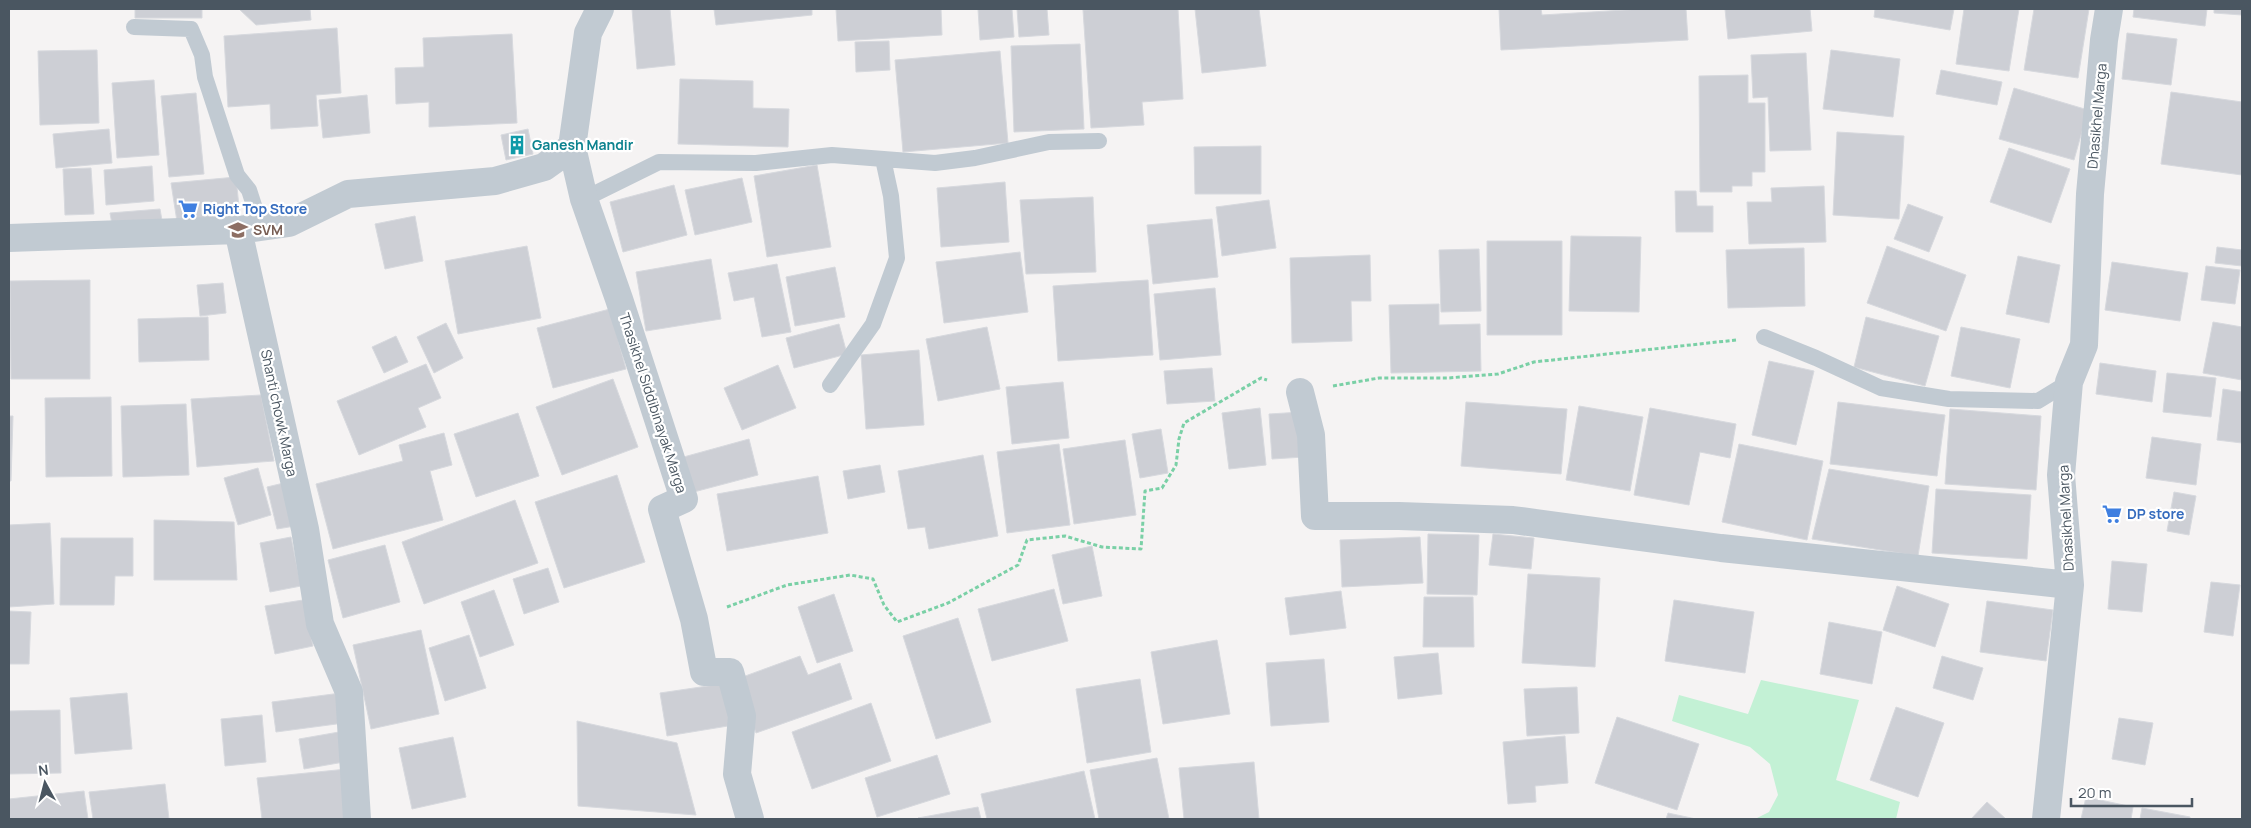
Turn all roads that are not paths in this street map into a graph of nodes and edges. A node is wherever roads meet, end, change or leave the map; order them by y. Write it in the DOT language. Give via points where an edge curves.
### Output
graph roads {
  1 [pos="600,9"];
  2 [pos="2109,9"];
  3 [pos="134,27"];
  4 [pos="1099,141"];
  5 [pos="572,147"];
  6 [pos="883,158"];
  7 [pos="584,199"];
  8 [pos="289,223"];
  9 [pos="238,230"];
  10 [pos="9,238"];
  11 [pos="1764,337"];
  12 [pos="2069,382"];
  13 [pos="830,385"];
  14 [pos="1300,392"];
  15 [pos="2070,585"];
  16 [pos="357,819"];
  17 [pos="750,819"];
  18 [pos="2046,819"];
  1 -- 5 [label="street, Thasikhel Siddibinayak Marga" via="588,33"];
  2 -- 12 [label="street, Dhasikhel Marga" via="2090,194 2084,345"];
  3 -- 8 [label="lane" via="191,29 202,55 205,77 238,175 249,190 260,224"];
  4 -- 6 [label="lane" via="1049,142 935,163"];
  5 -- 7 [label="street, Thasikhel Siddibinayak Marga"];
  5 -- 8 [label="street" via="544,166 495,181 348,194"];
  6 -- 7 [label="lane" via="832,155 756,163 659,162"];
  6 -- 13 [label="lane" via="891,196 897,258 873,324"];
  7 -- 17 [label="street, Thasikhel Siddibinayak Marga" via="684,499 662,509 694,619 704,672 730,672 742,716 738,774"];
  8 -- 9 [label="street"];
  9 -- 10 [label="street"];
  9 -- 16 [label="street, Shanti chowk Marga" via="305,529 320,624 349,692"];
  11 -- 12 [label="lane" via="1881,388 1949,399 2038,401"];
  12 -- 15 [label="street, Dhasikhel Marga" via="2061,475"];
  14 -- 15 [label="street" via="1311,435 1315,516 1513,520 1721,548"];
  15 -- 18 [label="street, Dhasikhel Marga"];
}
